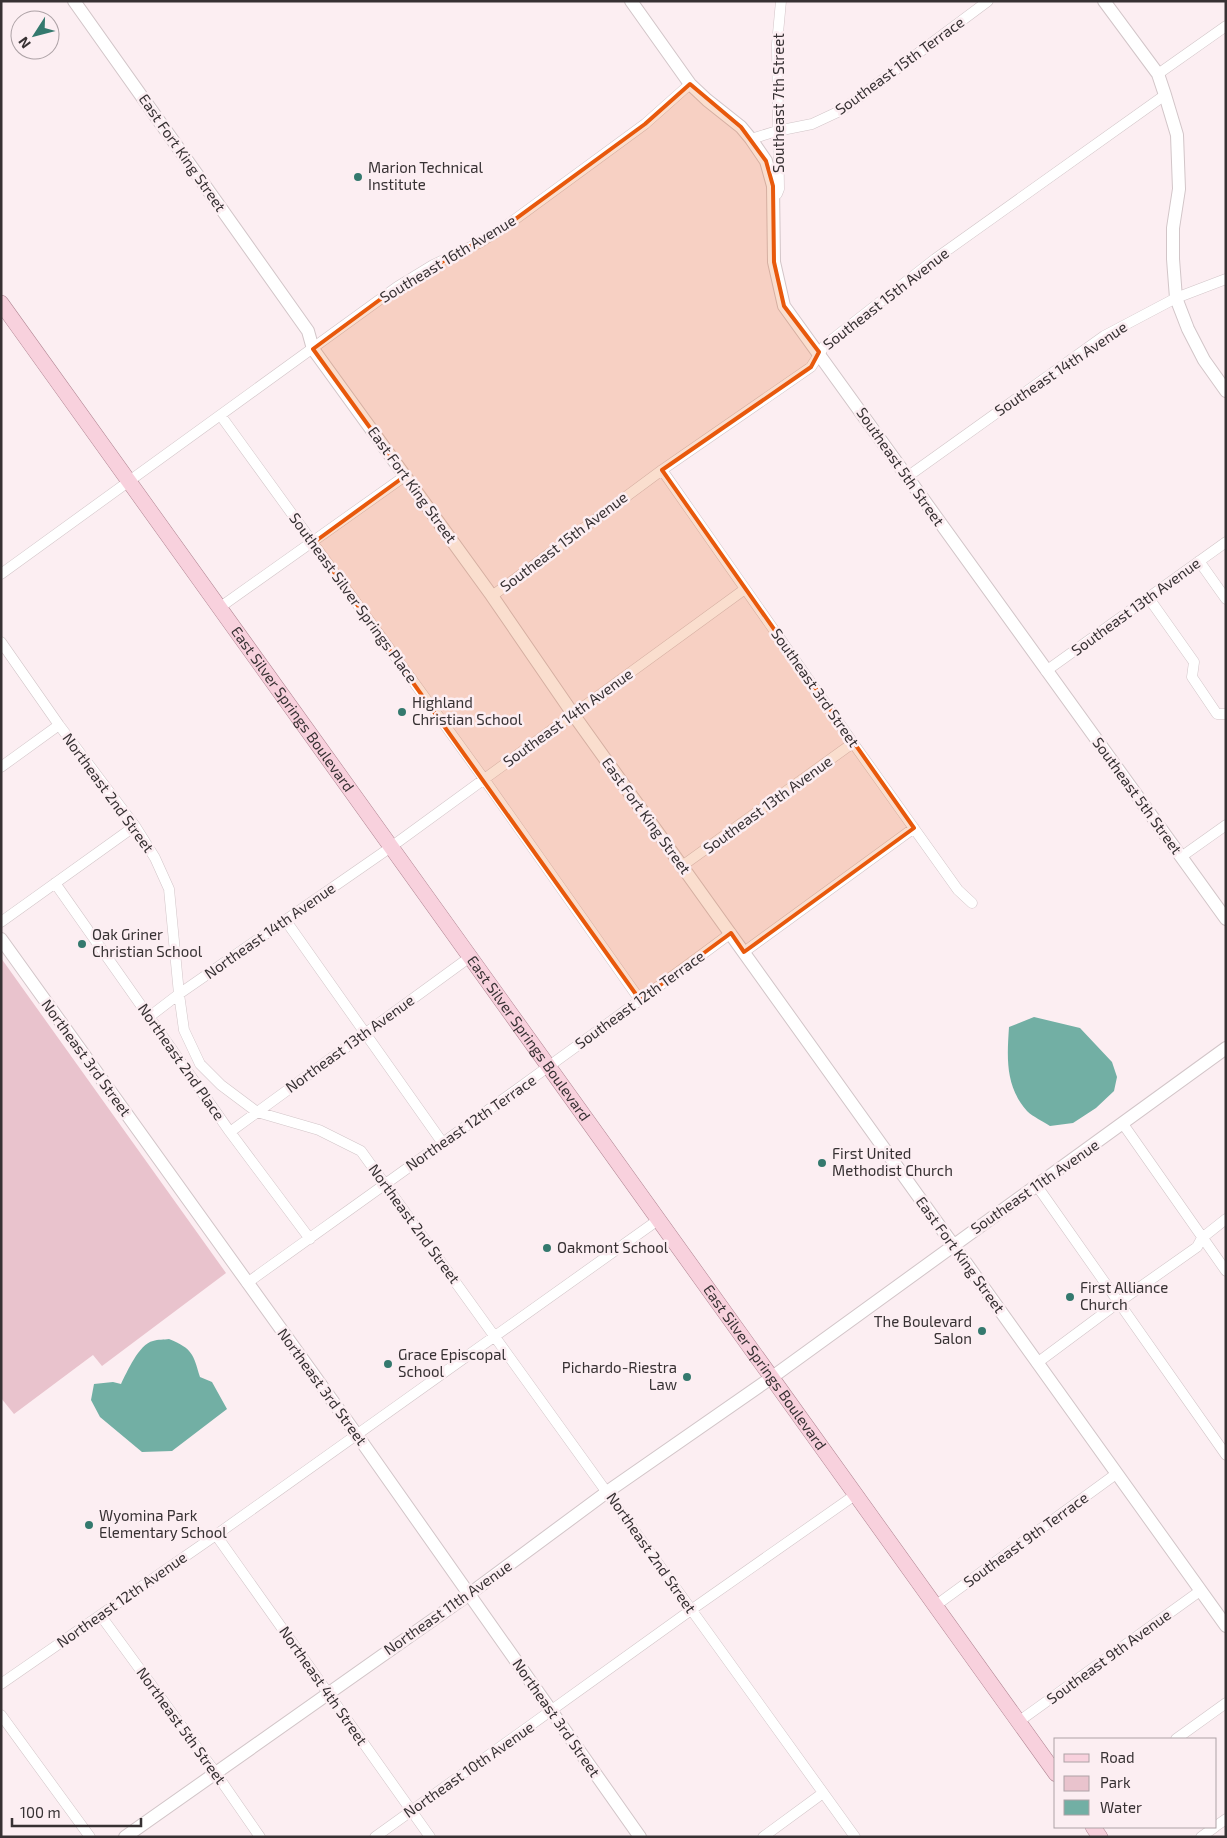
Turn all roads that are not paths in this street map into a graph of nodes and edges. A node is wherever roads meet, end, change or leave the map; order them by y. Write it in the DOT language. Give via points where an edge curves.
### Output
graph roads {
  1 [pos="74,1"];
  2 [pos="631,1"];
  3 [pos="781,1"];
  4 [pos="988,1"];
  5 [pos="1104,1"];
  6 [pos="1226,26"];
  7 [pos="1158,74"];
  8 [pos="690,84"];
  9 [pos="1165,95"];
  10 [pos="778,131"];
  11 [pos="751,139"];
  12 [pos="773,205"];
  13 [pos="1226,279"];
  14 [pos="1176,298"];
  15 [pos="1,302"];
  16 [pos="313,349"];
  17 [pos="819,352"];
  18 [pos="1226,391"];
  19 [pos="221,416"];
  20 [pos="662,470"];
  21 [pos="405,476"];
  22 [pos="907,477"];
  23 [pos="130,483"];
  24 [pos="1226,542"];
  25 [pos="313,543"];
  26 [pos="1199,561"];
  27 [pos="1,574"];
  28 [pos="745,589"];
  29 [pos="492,596"];
  30 [pos="1148,597"];
  31 [pos="1226,599"];
  32 [pos="219,608"];
  33 [pos="1,642"];
  34 [pos="1046,671"];
  35 [pos="573,714"];
  36 [pos="1226,714"];
  37 [pos="59,725"];
  38 [pos="853,743"];
  39 [pos="1,767"];
  40 [pos="484,779"];
  41 [pos="1226,824"];
  42 [pos="135,826"];
  43 [pos="914,828"];
  44 [pos="391,847"];
  45 [pos="1181,857"];
  46 [pos="682,866"];
  47 [pos="55,883"];
  48 [pos="972,903"];
  49 [pos="1226,919"];
  50 [pos="286,921"];
  51 [pos="1,922"];
  52 [pos="731,933"];
  53 [pos="1,939"];
  54 [pos="744,952"];
  55 [pos="470,957"];
  56 [pos="179,994"];
  57 [pos="640,1000"];
  58 [pos="149,1017"];
  59 [pos="364,1034"];
  60 [pos="1226,1048"];
  61 [pos="203,1067"];
  62 [pos="549,1068"];
  63 [pos="191,1076"];
  64 [pos="257,1112"];
  65 [pos="1123,1124"];
  66 [pos="230,1132"];
  67 [pos="442,1142"];
  68 [pos="385,1184"];
  69 [pos="1037,1186"];
  70 [pos="1226,1219"];
  71 [pos="658,1220"];
  72 [pos="310,1238"];
  73 [pos="1202,1238"];
  74 [pos="953,1245"];
  75 [pos="1226,1271"];
  76 [pos="247,1283"];
  77 [pos="1119,1302"];
  78 [pos="494,1336"];
  79 [pos="1037,1363"];
  80 [pos="771,1378"];
  81 [pos="357,1434"];
  82 [pos="1226,1455"];
  83 [pos="1116,1474"];
  84 [pos="608,1492"];
  85 [pos="855,1495"];
  86 [pos="216,1535"];
  87 [pos="1200,1591"];
  88 [pos="468,1595"];
  89 [pos="935,1606"];
  90 [pos="691,1610"];
  91 [pos="101,1616"];
  92 [pos="1226,1626"];
  93 [pos="1,1684"];
  94 [pos="327,1692"];
  95 [pos="1226,1703"];
  96 [pos="551,1712"];
  97 [pos="1,1715"];
  98 [pos="1018,1722"];
  99 [pos="1177,1738"];
  100 [pos="1054,1771"];
  101 [pos="215,1772"];
  102 [pos="823,1792"];
  103 [pos="412,1811"];
  104 [pos="1212,1828"];
  105 [pos="90,1837"];
  106 [pos="124,1837"];
  107 [pos="260,1837"];
  108 [pos="375,1837"];
  109 [pos="430,1837"];
  110 [pos="640,1837"];
  111 [pos="763,1837"];
  112 [pos="855,1837"];
  113 [pos="1201,1837"];
  1 -- 16 [label="street, East Fort King Street" via="308,332"];
  2 -- 8 [label="street, Southeast 5th Street"];
  3 -- 10 [label="street, Southeast 7th Street" via="777,44"];
  4 -- 10 [label="street, Southeast 15th Terrace" via="842,110 812,124"];
  5 -- 7 [label="street"];
  6 -- 7 [label="street"];
  7 -- 9 [label="street"];
  8 -- 11 [label="street, Southeast 5th Street"];
  8 -- 16 [label="street, Southeast 16th Avenue" via="645,124 506,226 397,287"];
  9 -- 14 [label="street" via="1177,134 1179,189 1173,228"];
  9 -- 17 [label="street, Southeast 15th Avenue" via="935,259"];
  10 -- 11 [label="street, Southeast 15th Terrace"];
  10 -- 12 [label="street, Southeast 7th Street" via="779,189"];
  11 -- 12 [label="street, Southeast 5th Street" via="766,161 773,186"];
  12 -- 17 [label="street, Southeast 5th Street" via="774,262 784,306"];
  13 -- 14 [label="street, Southeast 14th Avenue"];
  14 -- 18 [label="street" via="1204,360"];
  14 -- 22 [label="street, Southeast 14th Avenue" via="1104,336"];
  15 -- 23 [label="main road, East Silver Springs Boulevard"];
  16 -- 19 [label="street, Southeast 16th Avenue"];
  16 -- 21 [label="street, East Fort King Street"];
  17 -- 20 [label="street, Southeast 15th Avenue" via="811,367"];
  17 -- 22 [label="street, Southeast 5th Street"];
  19 -- 23 [label="street, Southeast 16th Avenue"];
  19 -- 25 [label="street, Southeast Silver Springs Place"];
  20 -- 28 [label="street, Southeast 3rd Street"];
  20 -- 29 [label="street, Southeast 15th Avenue"];
  21 -- 25 [label="street"];
  21 -- 29 [label="street, East Fort King Street"];
  22 -- 34 [label="street, Southeast 5th Street"];
  23 -- 27 [label="street, Southeast 16th Avenue"];
  23 -- 32 [label="main road, East Silver Springs Boulevard"];
  24 -- 26 [label="street, Southeast 13th Avenue"];
  25 -- 32 [label="street"];
  25 -- 40 [label="street, Southeast Silver Springs Place"];
  26 -- 30 [label="street, Southeast 13th Avenue"];
  26 -- 31 [label="street"];
  28 -- 35 [label="street, Southeast 14th Avenue"];
  28 -- 38 [label="street, Southeast 3rd Street"];
  29 -- 35 [label="street, East Fort King Street"];
  30 -- 34 [label="street, Southeast 13th Avenue"];
  30 -- 36 [label="street" via="1194,662 1192,677 1217,714"];
  32 -- 44 [label="main road, East Silver Springs Boulevard"];
  33 -- 37 [label="street, Northeast 2nd Street"];
  34 -- 45 [label="street, Southeast 5th Street"];
  35 -- 40 [label="street, Southeast 14th Avenue"];
  35 -- 46 [label="street, East Fort King Street"];
  37 -- 39 [label="street"];
  37 -- 42 [label="street, Northeast 2nd Street"];
  38 -- 43 [label="street, Southeast 3rd Street"];
  38 -- 46 [label="street, Southeast 13th Avenue"];
  40 -- 44 [label="street, Southeast 14th Avenue"];
  40 -- 57 [label="street, Southeast Silver Springs Place"];
  41 -- 45 [label="street"];
  42 -- 47 [label="street"];
  42 -- 56 [label="street, Northeast 2nd Street" via="169,889"];
  43 -- 48 [label="street, Southeast 3rd Street" via="958,890"];
  43 -- 54 [label="street"];
  44 -- 50 [label="street, Northeast 14th Avenue"];
  44 -- 55 [label="main road, East Silver Springs Boulevard"];
  45 -- 49 [label="street, Southeast 5th Street"];
  46 -- 52 [label="street, East Fort King Street"];
  47 -- 51 [label="street"];
  47 -- 58 [label="street, Northeast 2nd Place"];
  50 -- 56 [label="street, Northeast 14th Avenue"];
  50 -- 59 [label="street"];
  52 -- 54 [label="street, East Fort King Street"];
  52 -- 57 [label="street, Southeast 12th Terrace"];
  53 -- 76 [label="street, Northeast 3rd Street"];
  54 -- 74 [label="street, East Fort King Street"];
  55 -- 59 [label="street, Northeast 13th Avenue"];
  55 -- 62 [label="main road, East Silver Springs Boulevard"];
  56 -- 58 [label="street, Northeast 14th Avenue"];
  56 -- 61 [label="street, Northeast 2nd Street" via="184,1030"];
  57 -- 62 [label="street, Southeast 12th Terrace"];
  58 -- 63 [label="street, Northeast 2nd Place"];
  59 -- 64 [label="street, Northeast 13th Avenue"];
  59 -- 67 [label="street"];
  60 -- 65 [label="street, Southeast 11th Avenue"];
  61 -- 63 [label="street"];
  61 -- 64 [label="street, Northeast 2nd Street"];
  62 -- 67 [label="street, Northeast 12th Terrace"];
  62 -- 71 [label="main road, East Silver Springs Boulevard"];
  63 -- 66 [label="street, Northeast 2nd Place"];
  64 -- 66 [label="street, Northeast 13th Avenue"];
  64 -- 68 [label="street, Northeast 2nd Street" via="319,1130 361,1151"];
  65 -- 69 [label="street, Southeast 11th Avenue"];
  65 -- 73 [label="street"];
  66 -- 72 [label="street, Northeast 2nd Place"];
  67 -- 68 [label="street, Northeast 12th Terrace"];
  68 -- 72 [label="street, Northeast 12th Terrace"];
  68 -- 78 [label="street, Northeast 2nd Street"];
  69 -- 74 [label="street, Southeast 11th Avenue"];
  69 -- 77 [label="street"];
  70 -- 73 [label="street"];
  71 -- 78 [label="street, Northeast 12th Avenue"];
  71 -- 80 [label="main road, East Silver Springs Boulevard"];
  72 -- 76 [label="street, Northeast 12th Terrace"];
  73 -- 75 [label="street"];
  73 -- 77 [label="street" via="1197,1247"];
  74 -- 79 [label="street, East Fort King Street"];
  74 -- 80 [label="street, Southeast 11th Avenue"];
  76 -- 81 [label="street, Northeast 3rd Street"];
  77 -- 79 [label="street"];
  77 -- 82 [label="street"];
  78 -- 81 [label="street, Northeast 12th Avenue"];
  78 -- 84 [label="street, Northeast 2nd Street"];
  79 -- 83 [label="street, East Fort King Street"];
  80 -- 84 [label="street, Northeast 11th Avenue"];
  80 -- 85 [label="main road, East Silver Springs Boulevard"];
  81 -- 86 [label="street, Northeast 12th Avenue"];
  81 -- 88 [label="street, Northeast 3rd Street"];
  83 -- 87 [label="street, East Fort King Street"];
  83 -- 89 [label="street, Southeast 9th Terrace"];
  84 -- 88 [label="street, Northeast 11th Avenue"];
  84 -- 90 [label="street, Northeast 2nd Street"];
  85 -- 89 [label="main road, East Silver Springs Boulevard"];
  85 -- 90 [label="street, Northeast 10th Avenue"];
  86 -- 91 [label="street, Northeast 12th Avenue"];
  86 -- 94 [label="street, Northeast 4th Street"];
  87 -- 92 [label="street, East Fort King Street"];
  87 -- 98 [label="street, Southeast 9th Avenue"];
  88 -- 94 [label="street, Northeast 11th Avenue"];
  88 -- 96 [label="street, Northeast 3rd Street"];
  89 -- 98 [label="main road, East Silver Springs Boulevard"];
  90 -- 96 [label="street, Northeast 10th Avenue"];
  90 -- 102 [label="street, Northeast 2nd Street"];
  91 -- 93 [label="street, Northeast 12th Avenue"];
  91 -- 101 [label="street, Northeast 5th Street"];
  94 -- 101 [label="street, Northeast 11th Avenue"];
  94 -- 103 [label="street, Northeast 4th Street"];
  95 -- 99 [label="street"];
  96 -- 103 [label="street, Northeast 10th Avenue"];
  96 -- 110 [label="street, Northeast 3rd Street"];
  97 -- 105 [label="street"];
  98 -- 100 [label="main road, East Silver Springs Boulevard"];
  101 -- 106 [label="street, Northeast 11th Avenue"];
  101 -- 107 [label="street, Northeast 5th Street"];
  102 -- 111 [label="street"];
  102 -- 112 [label="street, Northeast 2nd Street"];
  103 -- 108 [label="street, Northeast 10th Avenue"];
  103 -- 109 [label="street, Northeast 4th Street"];
  104 -- 113 [label="street"];
}
